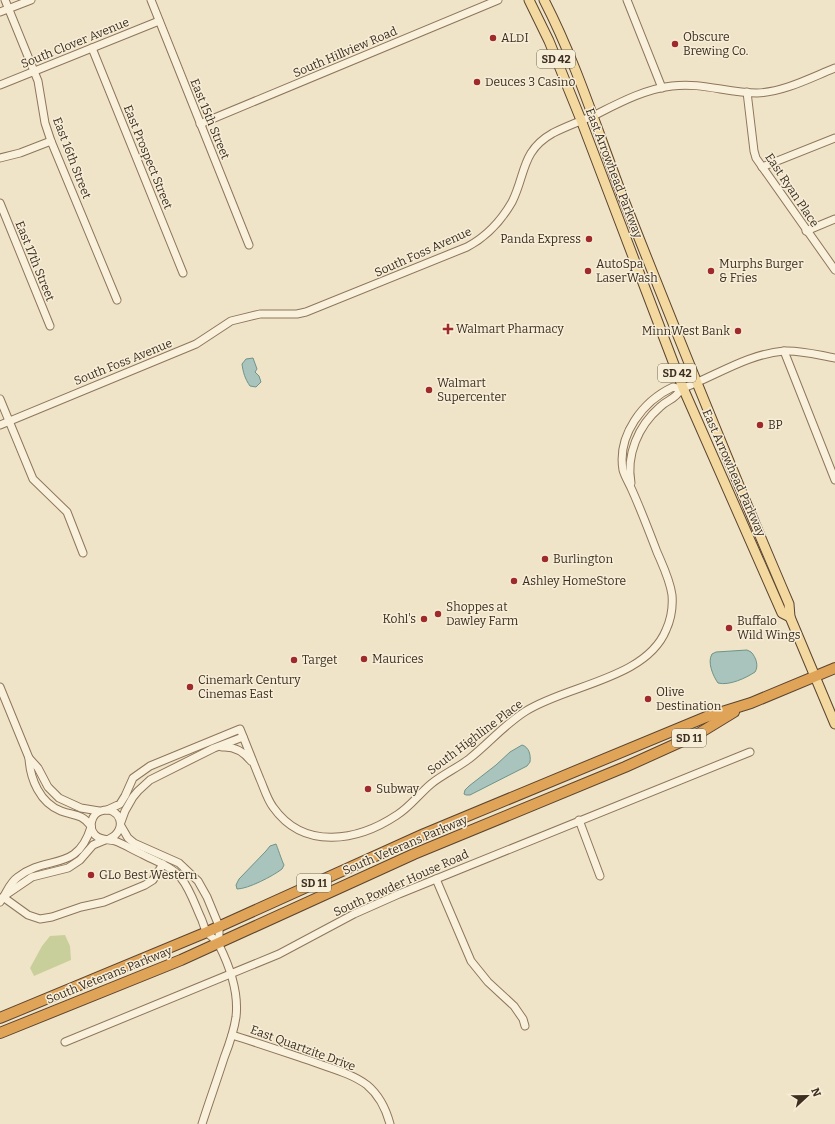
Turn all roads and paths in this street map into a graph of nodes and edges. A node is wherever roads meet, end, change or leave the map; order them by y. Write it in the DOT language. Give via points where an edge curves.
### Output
graph roads {
  1 [pos="5,0"];
  2 [pos="31,0"];
  3 [pos="151,0"];
  4 [pos="498,0"];
  5 [pos="529,0"];
  6 [pos="544,0"];
  7 [pos="627,0"];
  8 [pos="9,9"];
  9 [pos="0,12"];
  10 [pos="159,21"];
  11 [pos="92,48"];
  12 [pos="835,68"];
  13 [pos="34,71"];
  14 [pos="0,85"];
  15 [pos="662,88"];
  16 [pos="747,92"];
  17 [pos="592,116"];
  18 [pos="581,120"];
  19 [pos="200,124"];
  20 [pos="835,138"];
  21 [pos="51,141"];
  22 [pos="0,158"];
  23 [pos="762,167"];
  24 [pos="0,203"];
  25 [pos="835,219"];
  26 [pos="806,231"];
  27 [pos="249,245"];
  28 [pos="835,270"];
  29 [pos="183,273"];
  30 [pos="117,300"];
  31 [pos="50,326"];
  32 [pos="784,351"];
  33 [pos="835,358"];
  34 [pos="697,383"];
  35 [pos="682,389"];
  36 [pos="0,399"];
  37 [pos="9,422"];
  38 [pos="0,425"];
  39 [pos="835,480"];
  40 [pos="632,490"];
  41 [pos="83,553"];
  42 [pos="790,616"];
  43 [pos="835,668"];
  44 [pos="815,676"];
  45 [pos="0,687"];
  46 [pos="751,702"];
  47 [pos="835,724"];
  48 [pos="243,737"];
  49 [pos="214,748"];
  50 [pos="750,752"];
  51 [pos="28,758"];
  52 [pos="256,769"];
  53 [pos="107,810"];
  54 [pos="99,811"];
  55 [pos="579,820"];
  56 [pos="121,824"];
  57 [pos="91,827"];
  58 [pos="108,840"];
  59 [pos="163,864"];
  60 [pos="600,876"];
  61 [pos="436,879"];
  62 [pos="3,898"];
  63 [pos="219,926"];
  64 [pos="207,932"];
  65 [pos="219,943"];
  66 [pos="231,974"];
  67 [pos="0,1018"];
  68 [pos="525,1026"];
  69 [pos="0,1033"];
  70 [pos="232,1034"];
  71 [pos="65,1042"];
  72 [pos="202,1124"];
  73 [pos="390,1124"];
  1 -- 8 [label="street, East 16th Street"];
  2 -- 8 [label="street"];
  3 -- 10 [label="street, East 15th Street"];
  4 -- 19 [label="street, South Hillview Road"];
  5 -- 18 [label="main road, East Arrowhead Parkway / SD 42"];
  6 -- 17 [label="main road, East Arrowhead Parkway / SD 42"];
  7 -- 15 [label="street"];
  8 -- 9 [label="street"];
  8 -- 13 [label="street, East 16th Street"];
  10 -- 11 [label="street, South Clover Avenue"];
  10 -- 19 [label="street, East 15th Street"];
  11 -- 13 [label="street, South Clover Avenue"];
  11 -- 29 [label="street, East Prospect Street"];
  12 -- 16 [label="street, South Foss Avenue" via="776,90"];
  13 -- 14 [label="street, South Clover Avenue"];
  13 -- 21 [label="street, East 16th Street" via="40,87 45,123"];
  15 -- 16 [label="street, South Foss Avenue" via="697,85"];
  15 -- 17 [label="street, South Foss Avenue" via="644,93"];
  16 -- 23 [label="street, East Ryan Place" via="754,151"];
  17 -- 18 [label="street, South Foss Avenue"];
  17 -- 34 [label="main road, East Arrowhead Parkway / SD 42"];
  18 -- 35 [label="main road, East Arrowhead Parkway / SD 42"];
  18 -- 37 [label="street, South Foss Avenue" via="553,133 536,145 525,163 515,194 506,210 489,232 467,248 306,312 260,314 231,321 196,344"];
  19 -- 27 [label="street, East 15th Street"];
  20 -- 23 [label="street"];
  21 -- 22 [label="street"];
  21 -- 30 [label="street, East 16th Street"];
  23 -- 26 [label="street, East Ryan Place"];
  24 -- 31 [label="street, East 17th Street"];
  25 -- 26 [label="street"];
  26 -- 28 [label="street, East Ryan Place"];
  32 -- 33 [label="street, South Highline Place"];
  32 -- 34 [label="street, South Highline Place" via="758,357"];
  32 -- 39 [label="street"];
  34 -- 35 [label="street, South Highline Place"];
  34 -- 42 [label="main road, East Arrowhead Parkway / SD 42" via="789,604"];
  35 -- 40 [label="street, South Highline Place" via="677,397 653,413 640,433 630,461"];
  35 -- 40 [label="street, South Highline Place" via="673,387 655,397 644,407 630,428 624,449 623,468"];
  35 -- 42 [label="main road, East Arrowhead Parkway / SD 42" via="782,613"];
  36 -- 37 [label="street"];
  37 -- 38 [label="street, South Foss Avenue"];
  37 -- 41 [label="street" via="33,479 67,512"];
  40 -- 52 [label="street, South Highline Place" via="665,571 672,598 671,615 666,630 656,647 645,658 624,670 525,712 469,759 432,784 397,815 352,836 319,837 290,824 273,808"];
  42 -- 44 [label="main road, East Arrowhead Parkway / SD 42"];
  43 -- 44 [label="highway, South Veterans Parkway"];
  44 -- 46 [label="highway, South Veterans Parkway / SD 11"];
  44 -- 47 [label="main road, East Arrowhead Parkway"];
  45 -- 51 [label="street"];
  46 -- 63 [label="highway, South Veterans Parkway / SD 11" via="706,717 432,831"];
  46 -- 65 [label="highway, South Veterans Parkway / SD 11" via="698,734 420,852"];
  48 -- 49 [label="street"];
  48 -- 52 [label="street, South Highline Place"];
  48 -- 53 [label="street, South Highline Place" via="240,729 150,766 133,778 120,804"];
  49 -- 52 [label="street" via="239,750"];
  49 -- 56 [label="street" via="146,783 130,802"];
  50 -- 55 [label="street, South Powder House Road"];
  51 -- 54 [label="street" via="59,798 73,805"];
  51 -- 57 [label="street" via="33,780 41,794 58,810 80,816"];
  53 -- 54 [label="street"];
  53 -- 56 [label="street" via="117,815"];
  54 -- 57 [label="street" via="93,817"];
  55 -- 60 [label="street"];
  55 -- 61 [label="street, South Powder House Road"];
  56 -- 58 [label="street" via="118,834"];
  56 -- 63 [label="street" via="128,838 134,843 172,859 192,874 204,891"];
  57 -- 58 [label="street" via="95,835"];
  57 -- 62 [label="street" via="86,840 72,856 26,871 10,883"];
  58 -- 59 [label="street" via="123,844"];
  58 -- 62 [label="street" via="93,845 80,860 68,868 32,876"];
  59 -- 62 [label="street" via="153,880 145,885 104,902 44,919 28,915"];
  59 -- 64 [label="street" via="184,882"];
  61 -- 66 [label="street, South Powder House Road" via="354,914 279,954"];
  61 -- 68 [label="street" via="471,961 488,982 514,1006"];
  63 -- 64 [label="highway, South Veterans Parkway / SD 11"];
  63 -- 65 [label="street"];
  64 -- 65 [label="street"];
  64 -- 67 [label="highway, South Veterans Parkway / SD 11"];
  65 -- 66 [label="street"];
  65 -- 69 [label="highway, South Veterans Parkway / SD 11"];
  66 -- 70 [label="street" via="236,1002"];
  66 -- 71 [label="street, South Powder House Road"];
  70 -- 72 [label="street"];
  70 -- 73 [label="street, East Quartzite Drive" via="361,1081 379,1098"];
}
